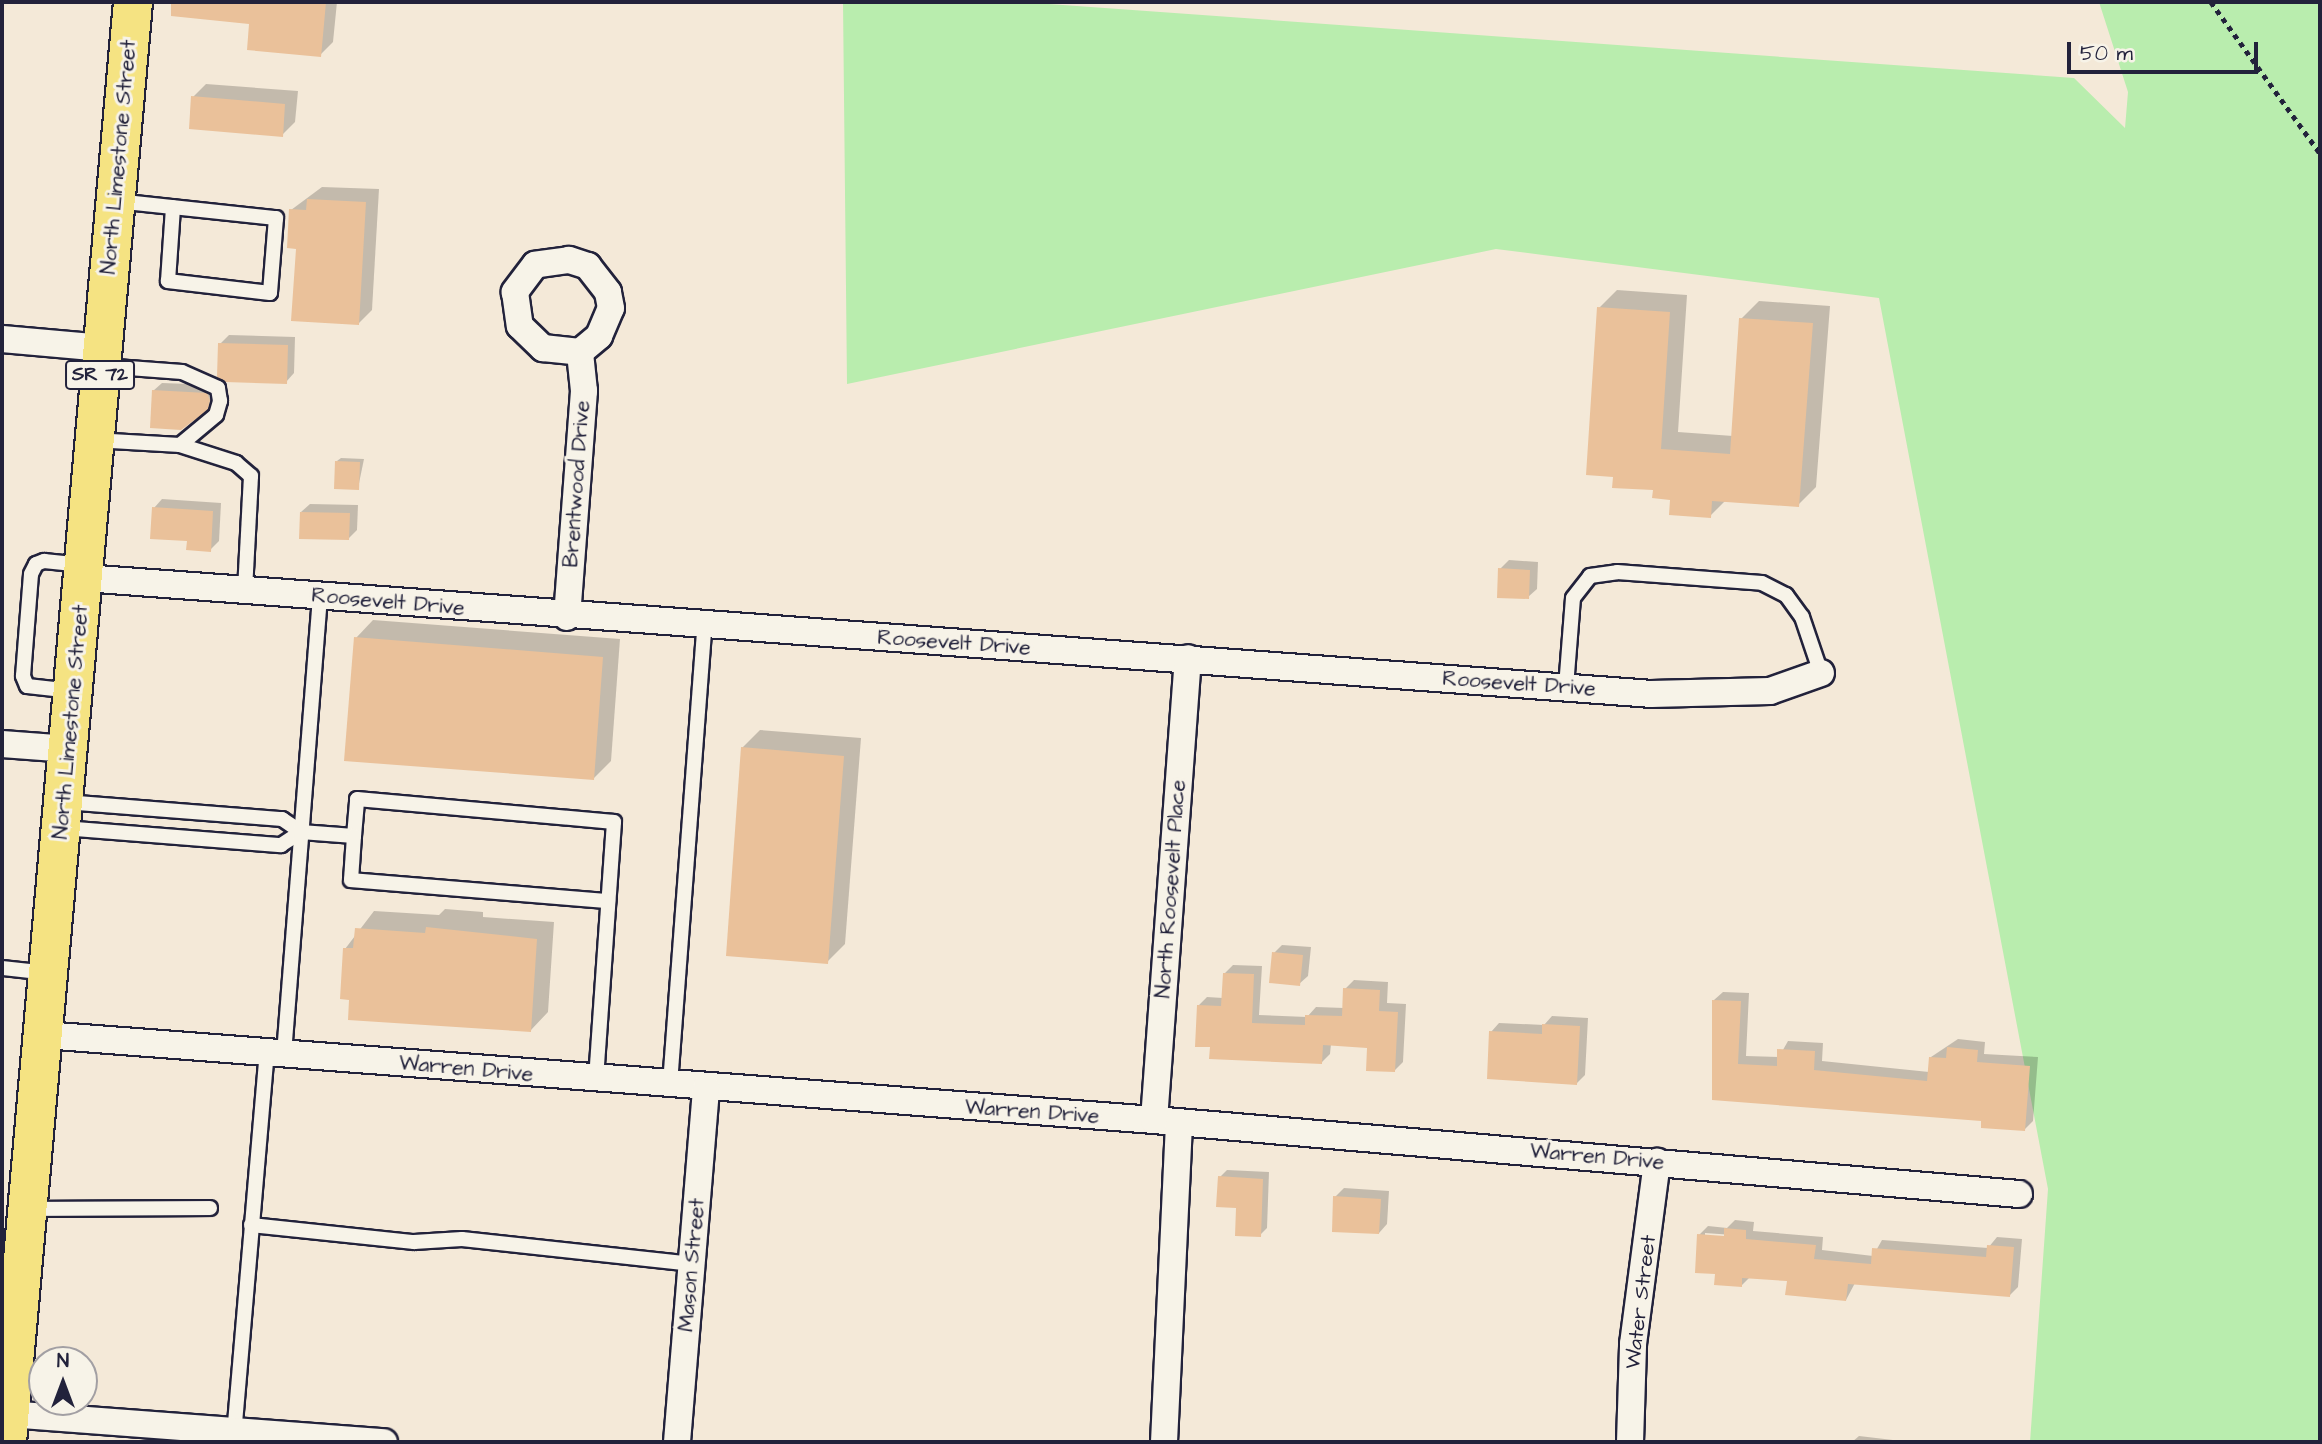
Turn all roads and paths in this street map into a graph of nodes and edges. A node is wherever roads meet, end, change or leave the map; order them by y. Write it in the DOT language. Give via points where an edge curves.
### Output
graph roads {
  1 [pos="133,2"];
  2 [pos="2211,2"];
  3 [pos="2320,153"];
  4 [pos="115,201"];
  5 [pos="173,207"];
  6 [pos="2,339"];
  7 [pos="580,352"];
  8 [pos="101,357"];
  9 [pos="93,440"];
  10 [pos="180,445"];
  11 [pos="85,572"];
  12 [pos="245,590"];
  13 [pos="320,597"];
  14 [pos="567,617"];
  15 [pos="704,627"];
  16 [pos="1188,658"];
  17 [pos="1821,673"];
  18 [pos="1566,687"];
  19 [pos="74,691"];
  20 [pos="2,744"];
  21 [pos="69,749"];
  22 [pos="63,815"];
  23 [pos="232,816"];
  24 [pos="301,832"];
  25 [pos="354,836"];
  26 [pos="230,841"];
  27 [pos="608,901"];
  28 [pos="2,968"];
  29 [pos="50,973"];
  30 [pos="44,1035"];
  31 [pos="276,1053"];
  32 [pos="596,1079"];
  33 [pos="670,1084"];
  34 [pos="706,1087"];
  35 [pos="1166,1121"];
  36 [pos="1657,1162"];
  37 [pos="2019,1194"];
  38 [pos="210,1208"];
  39 [pos="26,1209"];
  40 [pos="251,1225"];
  41 [pos="693,1264"];
  42 [pos="11,1270"];
  43 [pos="8,1428"];
  44 [pos="187,1435"];
  45 [pos="234,1437"];
  46 [pos="384,1442"];
  47 [pos="677,1442"];
  48 [pos="1164,1442"];
  49 [pos="1630,1442"];
  1 -- 4 [label="main road, North Limestone Street / SR 72"];
  2 -- 3 [label="path"];
  4 -- 5 [label="lane"];
  4 -- 8 [label="main road, North Limestone Street / SR 72"];
  5 -- 5 [label="lane" via="276,218 270,293 168,281"];
  6 -- 8 [label="street"];
  7 -- 14 [label="street, Brentwood Drive" via="584,391"];
  8 -- 9 [label="main road, North Limestone Street / SR 72"];
  8 -- 10 [label="lane" via="183,372 218,387 216,415"];
  9 -- 10 [label="lane"];
  9 -- 11 [label="main road, North Limestone Street / SR 72"];
  10 -- 12 [label="lane" via="236,463 251,476"];
  11 -- 12 [label="street, Roosevelt Drive"];
  11 -- 19 [label="main road, North Limestone Street / SR 72"];
  11 -- 19 [label="lane" via="44,561 36,564 31,574 23,676 27,686"];
  12 -- 13 [label="street, Roosevelt Drive"];
  13 -- 14 [label="street, Roosevelt Drive"];
  13 -- 24 [label="lane"];
  14 -- 15 [label="street, Roosevelt Drive"];
  15 -- 16 [label="street, Roosevelt Drive"];
  15 -- 33 [label="lane"];
  16 -- 18 [label="street, Roosevelt Drive"];
  16 -- 35 [label="street, North Roosevelt Place"];
  17 -- 18 [label="street, Roosevelt Drive" via="1770,691 1728,695"];
  17 -- 18 [label="lane" via="1802,617 1786,595 1762,583 1617,572 1590,576 1573,598"];
  19 -- 21 [label="main road, North Limestone Street / SR 72"];
  20 -- 21 [label="street"];
  21 -- 22 [label="main road, North Limestone Street / SR 72"];
  22 -- 23 [label="lane"];
  22 -- 26 [label="lane"];
  22 -- 29 [label="main road, North Limestone Street / SR 72"];
  23 -- 24 [label="lane" via="282,819"];
  23 -- 26 [label="lane"];
  24 -- 25 [label="lane"];
  24 -- 26 [label="lane" via="281,845"];
  24 -- 31 [label="lane"];
  25 -- 27 [label="lane" via="351,880"];
  25 -- 27 [label="lane" via="356,799 614,822"];
  27 -- 32 [label="lane"];
  28 -- 29 [label="lane"];
  29 -- 30 [label="main road, North Limestone Street / SR 72"];
  30 -- 31 [label="street, Warren Drive"];
  30 -- 39 [label="main road, North Limestone Street / SR 72"];
  31 -- 32 [label="street, Warren Drive"];
  31 -- 40 [label="lane"];
  32 -- 33 [label="street, Warren Drive"];
  33 -- 34 [label="street, Warren Drive"];
  34 -- 35 [label="street, Warren Drive"];
  34 -- 41 [label="street, Mason Street"];
  35 -- 36 [label="street, Warren Drive"];
  35 -- 48 [label="street, North Roosevelt Place"];
  36 -- 37 [label="street, Warren Drive"];
  36 -- 49 [label="street, Water Street" via="1633,1344"];
  38 -- 39 [label="lane"];
  39 -- 42 [label="main road, North Limestone Street / SR 72"];
  40 -- 41 [label="lane" via="414,1242 462,1239"];
  40 -- 45 [label="lane"];
  41 -- 47 [label="street, Mason Street"];
  42 -- 43 [label="main road, North Limestone Street / SR 72"];
  43 -- 44 [label="street"];
  44 -- 45 [label="street"];
  45 -- 46 [label="street"];
}
